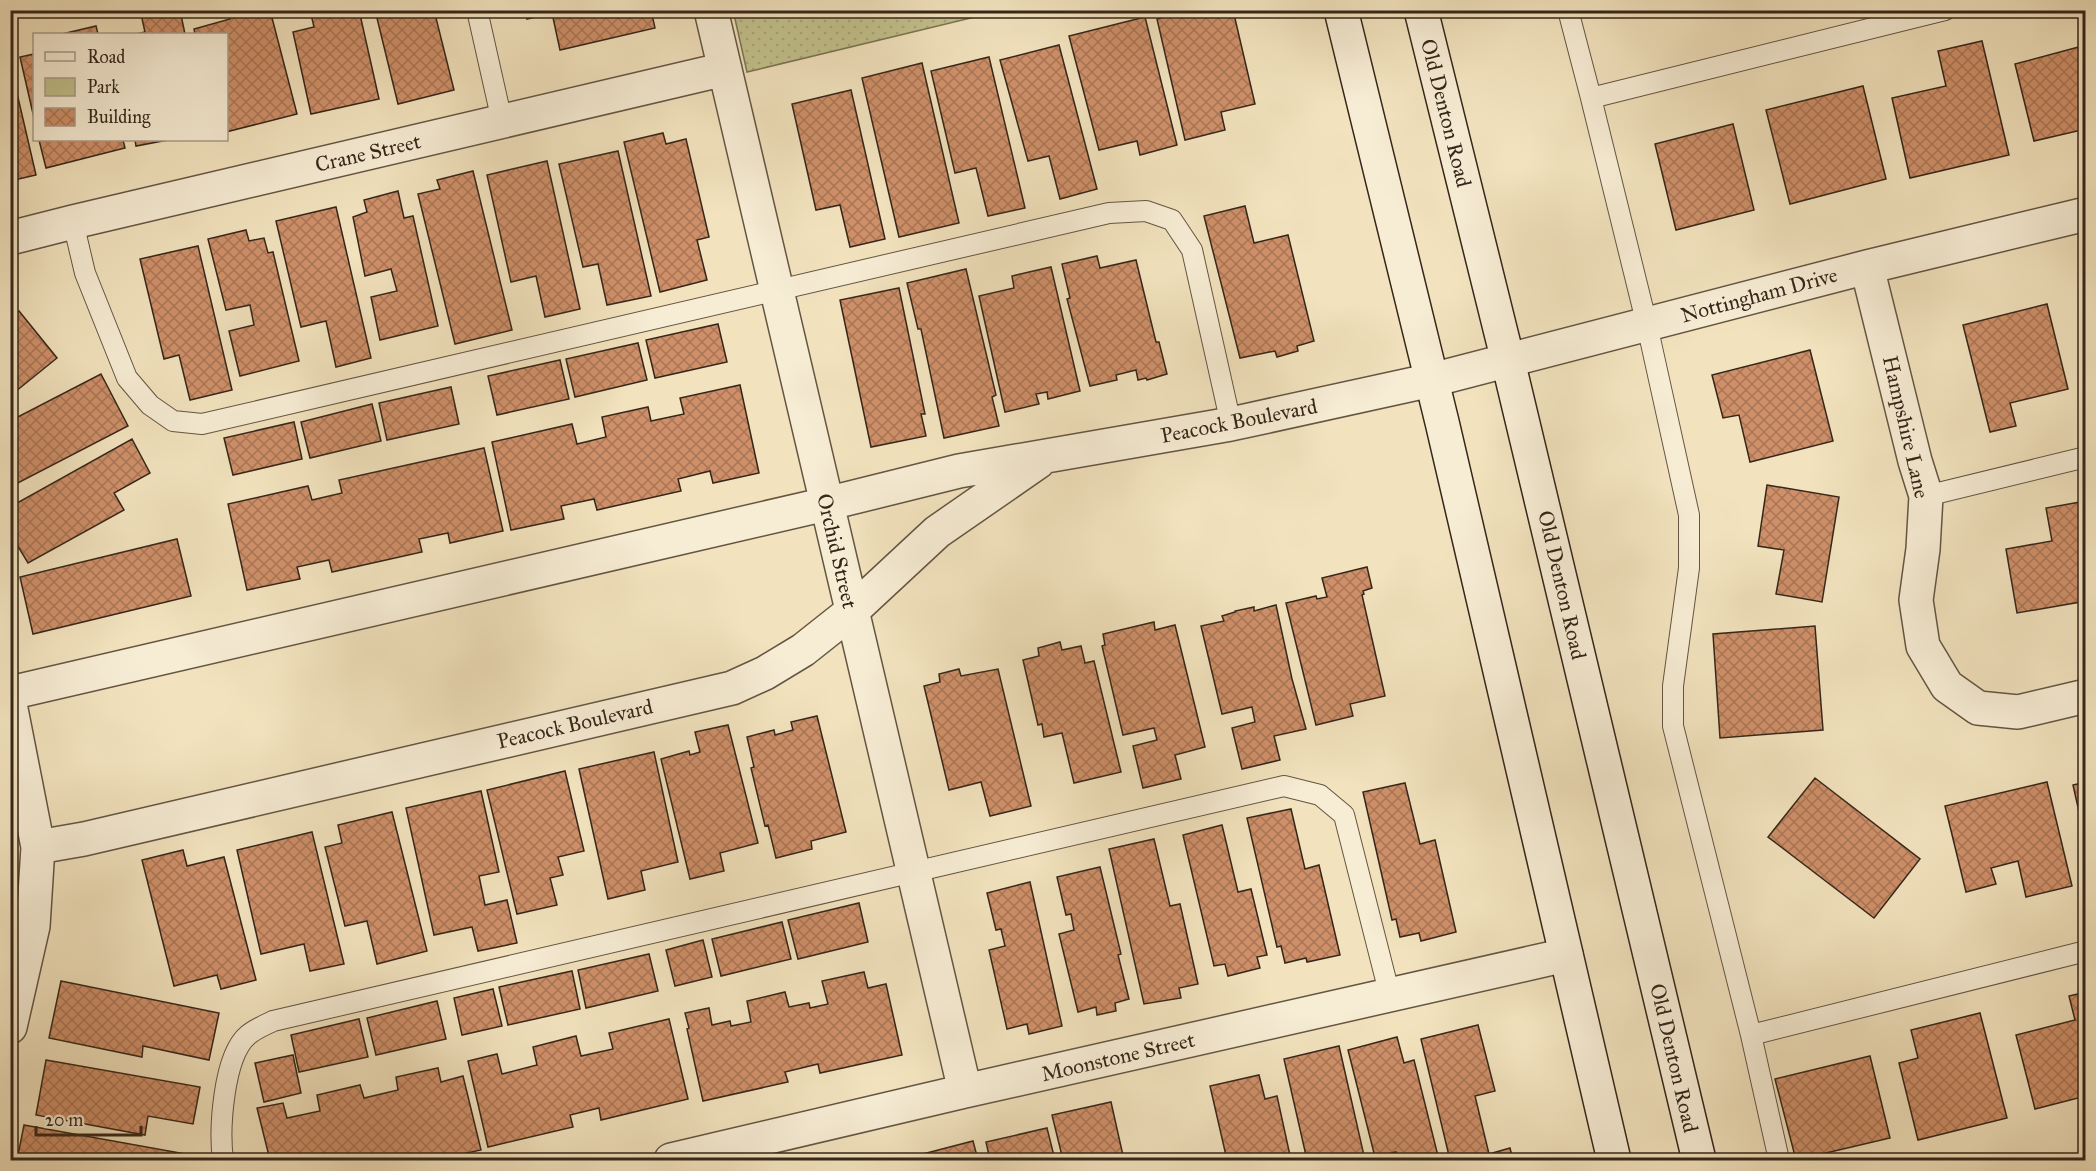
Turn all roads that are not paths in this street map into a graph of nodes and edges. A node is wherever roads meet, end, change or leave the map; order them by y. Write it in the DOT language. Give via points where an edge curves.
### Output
graph roads {
  1 [pos="477,10"];
  2 [pos="711,10"];
  3 [pos="1341,10"];
  4 [pos="1421,10"];
  5 [pos="1568,10"];
  6 [pos="1945,10"];
  7 [pos="725,69"];
  8 [pos="1591,98"];
  9 [pos="502,121"];
  10 [pos="2085,214"];
  11 [pos="73,222"];
  12 [pos="10,238"];
  13 [pos="1867,267"];
  14 [pos="776,289"];
  15 [pos="1647,324"];
  16 [pos="1508,361"];
  17 [pos="1432,380"];
  18 [pos="1231,424"];
  19 [pos="2085,457"];
  20 [pos="1044,458"];
  21 [pos="1926,496"];
  22 [pos="826,504"];
  23 [pos="851,612"];
  24 [pos="10,693"];
  25 [pos="2085,696"];
  26 [pos="10,704"];
  27 [pos="38,847"];
  28 [pos="913,871"];
  29 [pos="2085,951"];
  30 [pos="1566,955"];
  31 [pos="1390,996"];
  32 [pos="10,1027"];
  33 [pos="1751,1035"];
  34 [pos="964,1091"];
  35 [pos="223,1161"];
  36 [pos="671,1161"];
  37 [pos="1614,1161"];
  38 [pos="1699,1161"];
  39 [pos="1779,1161"];
  1 -- 9 [label="lane"];
  2 -- 7 [label="street, Orchid Street"];
  3 -- 17 [label="street"];
  4 -- 16 [label="street, Old Denton Road"];
  5 -- 8 [label="lane"];
  6 -- 8 [label="lane"];
  7 -- 9 [label="street, Crane Street"];
  7 -- 14 [label="street, Orchid Street"];
  8 -- 15 [label="lane"];
  9 -- 11 [label="street, Crane Street"];
  10 -- 13 [label="street, Nottingham Drive"];
  11 -- 12 [label="street, Crane Street"];
  11 -- 14 [label="lane" via="86,273 127,378 150,405 173,421 202,424"];
  13 -- 15 [label="street, Nottingham Drive"];
  13 -- 21 [label="street, Hampshire Lane"];
  14 -- 18 [label="lane" via="1109,213 1146,211 1172,220 1192,250"];
  14 -- 22 [label="street, Orchid Street"];
  15 -- 16 [label="street, Nottingham Drive"];
  15 -- 33 [label="lane" via="1689,515 1689,568 1673,687 1673,726"];
  16 -- 17 [label="street, Nottingham Drive"];
  16 -- 38 [label="street, Old Denton Road"];
  17 -- 18 [label="street, Peacock Boulevard"];
  17 -- 30 [label="street"];
  18 -- 20 [label="street, Peacock Boulevard"];
  19 -- 21 [label="lane"];
  20 -- 22 [label="street, Peacock Boulevard" via="959,471"];
  20 -- 23 [label="street, Peacock Boulevard" via="937,532"];
  21 -- 25 [label="street, Hampshire Lane" via="1916,600 1923,646 1947,686 1978,708 2018,712"];
  22 -- 23 [label="street, Orchid Street"];
  22 -- 24 [label="street, Peacock Boulevard"];
  23 -- 27 [label="street, Peacock Boulevard" via="803,650 732,688"];
  23 -- 28 [label="street, Orchid Street"];
  26 -- 27 [label="street"];
  27 -- 32 [label="street" via="33,926"];
  28 -- 31 [label="lane" via="1284,786 1320,795 1344,815"];
  28 -- 34 [label="street, Orchid Street"];
  28 -- 35 [label="lane" via="273,1021 247,1036 230,1063 224,1101"];
  29 -- 33 [label="lane"];
  30 -- 31 [label="street, Moonstone Street"];
  30 -- 37 [label="street"];
  31 -- 34 [label="street, Moonstone Street"];
  33 -- 39 [label="lane"];
  34 -- 36 [label="street, Moonstone Street"];
}
